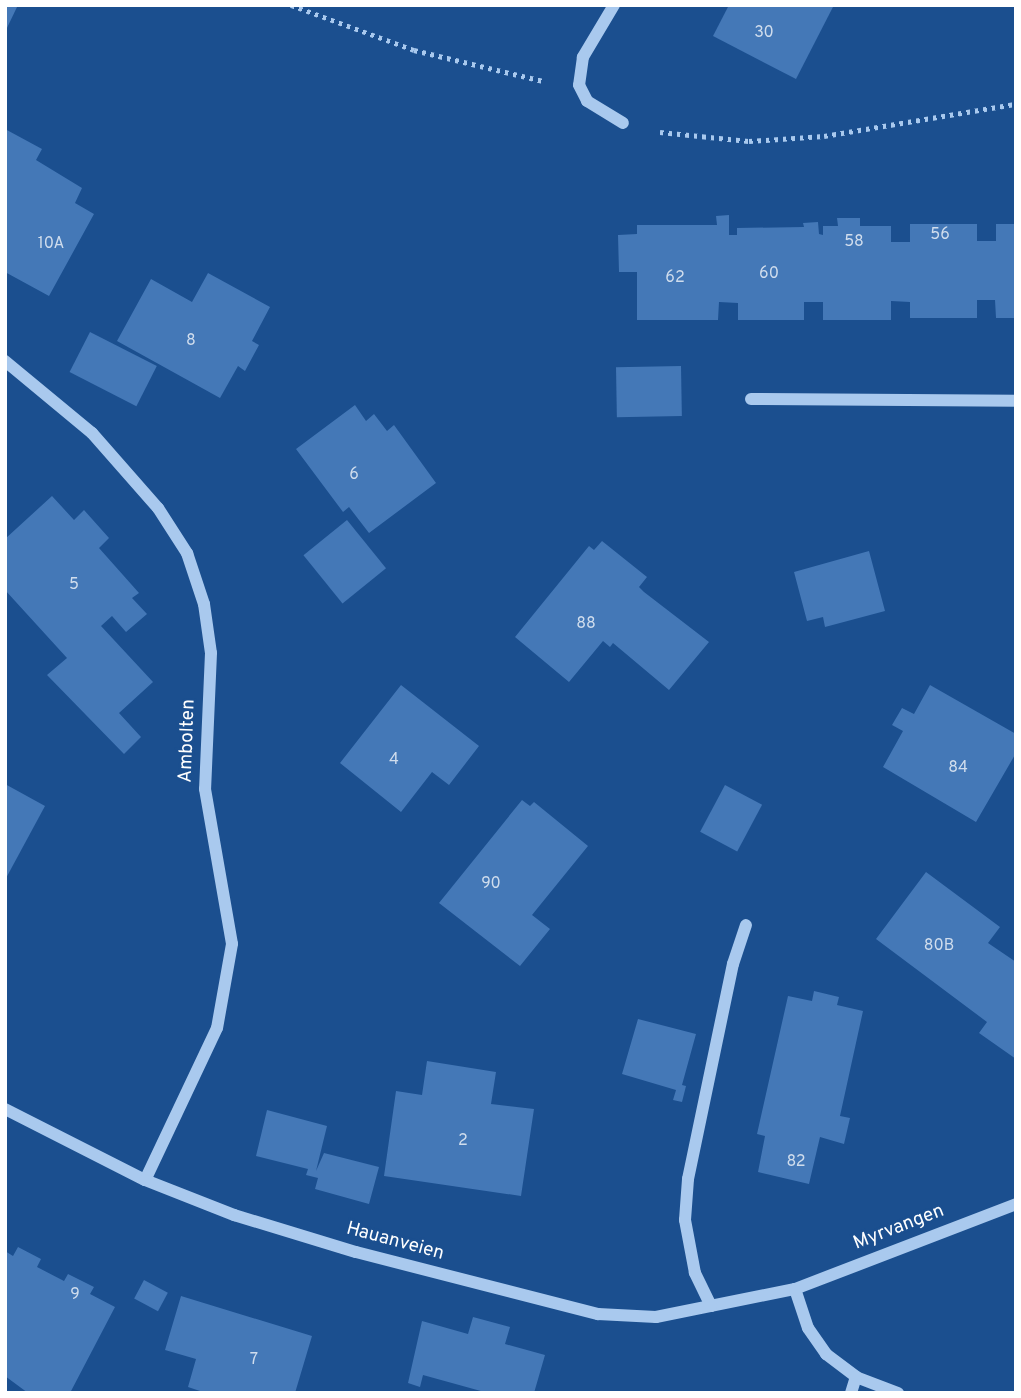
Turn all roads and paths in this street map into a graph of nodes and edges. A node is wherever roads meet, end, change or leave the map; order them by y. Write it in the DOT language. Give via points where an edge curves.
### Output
graph roads {
  1 [pos="291,5"];
  2 [pos="614,5"];
  3 [pos="579,85"];
  4 [pos="1016,104"];
  5 [pos="623,123"];
  6 [pos="5,361"];
  7 [pos="751,399"];
  8 [pos="1016,401"];
  9 [pos="746,925"];
  10 [pos="5,1109"];
  11 [pos="145,1180"];
  12 [pos="1016,1204"];
  13 [pos="795,1289"];
  14 [pos="710,1306"];
  15 [pos="856,1377"];
  16 [pos="851,1393"];
  17 [pos="898,1393"];
  1 -- 3 [label="path" via="414,50 530,80"];
  2 -- 3 [label="street" via="583,57"];
  3 -- 5 [label="street" via="587,101"];
  4 -- 5 [label="path" via="824,136 749,141 677,137"];
  6 -- 11 [label="street, Ambolten" via="92,433 158,508 187,553 204,604 211,653 205,789 232,944 217,1028"];
  7 -- 8 [label="street"];
  9 -- 14 [label="street" via="733,964 688,1179 685,1220 695,1273"];
  10 -- 11 [label="street, Hauanveien"];
  11 -- 14 [label="street, Hauanveien" via="234,1215 356,1252 598,1314 656,1317"];
  12 -- 13 [label="street, Myrvangen"];
  13 -- 14 [label="street, Hauanveien"];
  13 -- 15 [label="street" via="808,1328 827,1354"];
  15 -- 16 [label="street"];
  15 -- 17 [label="street"];
}
